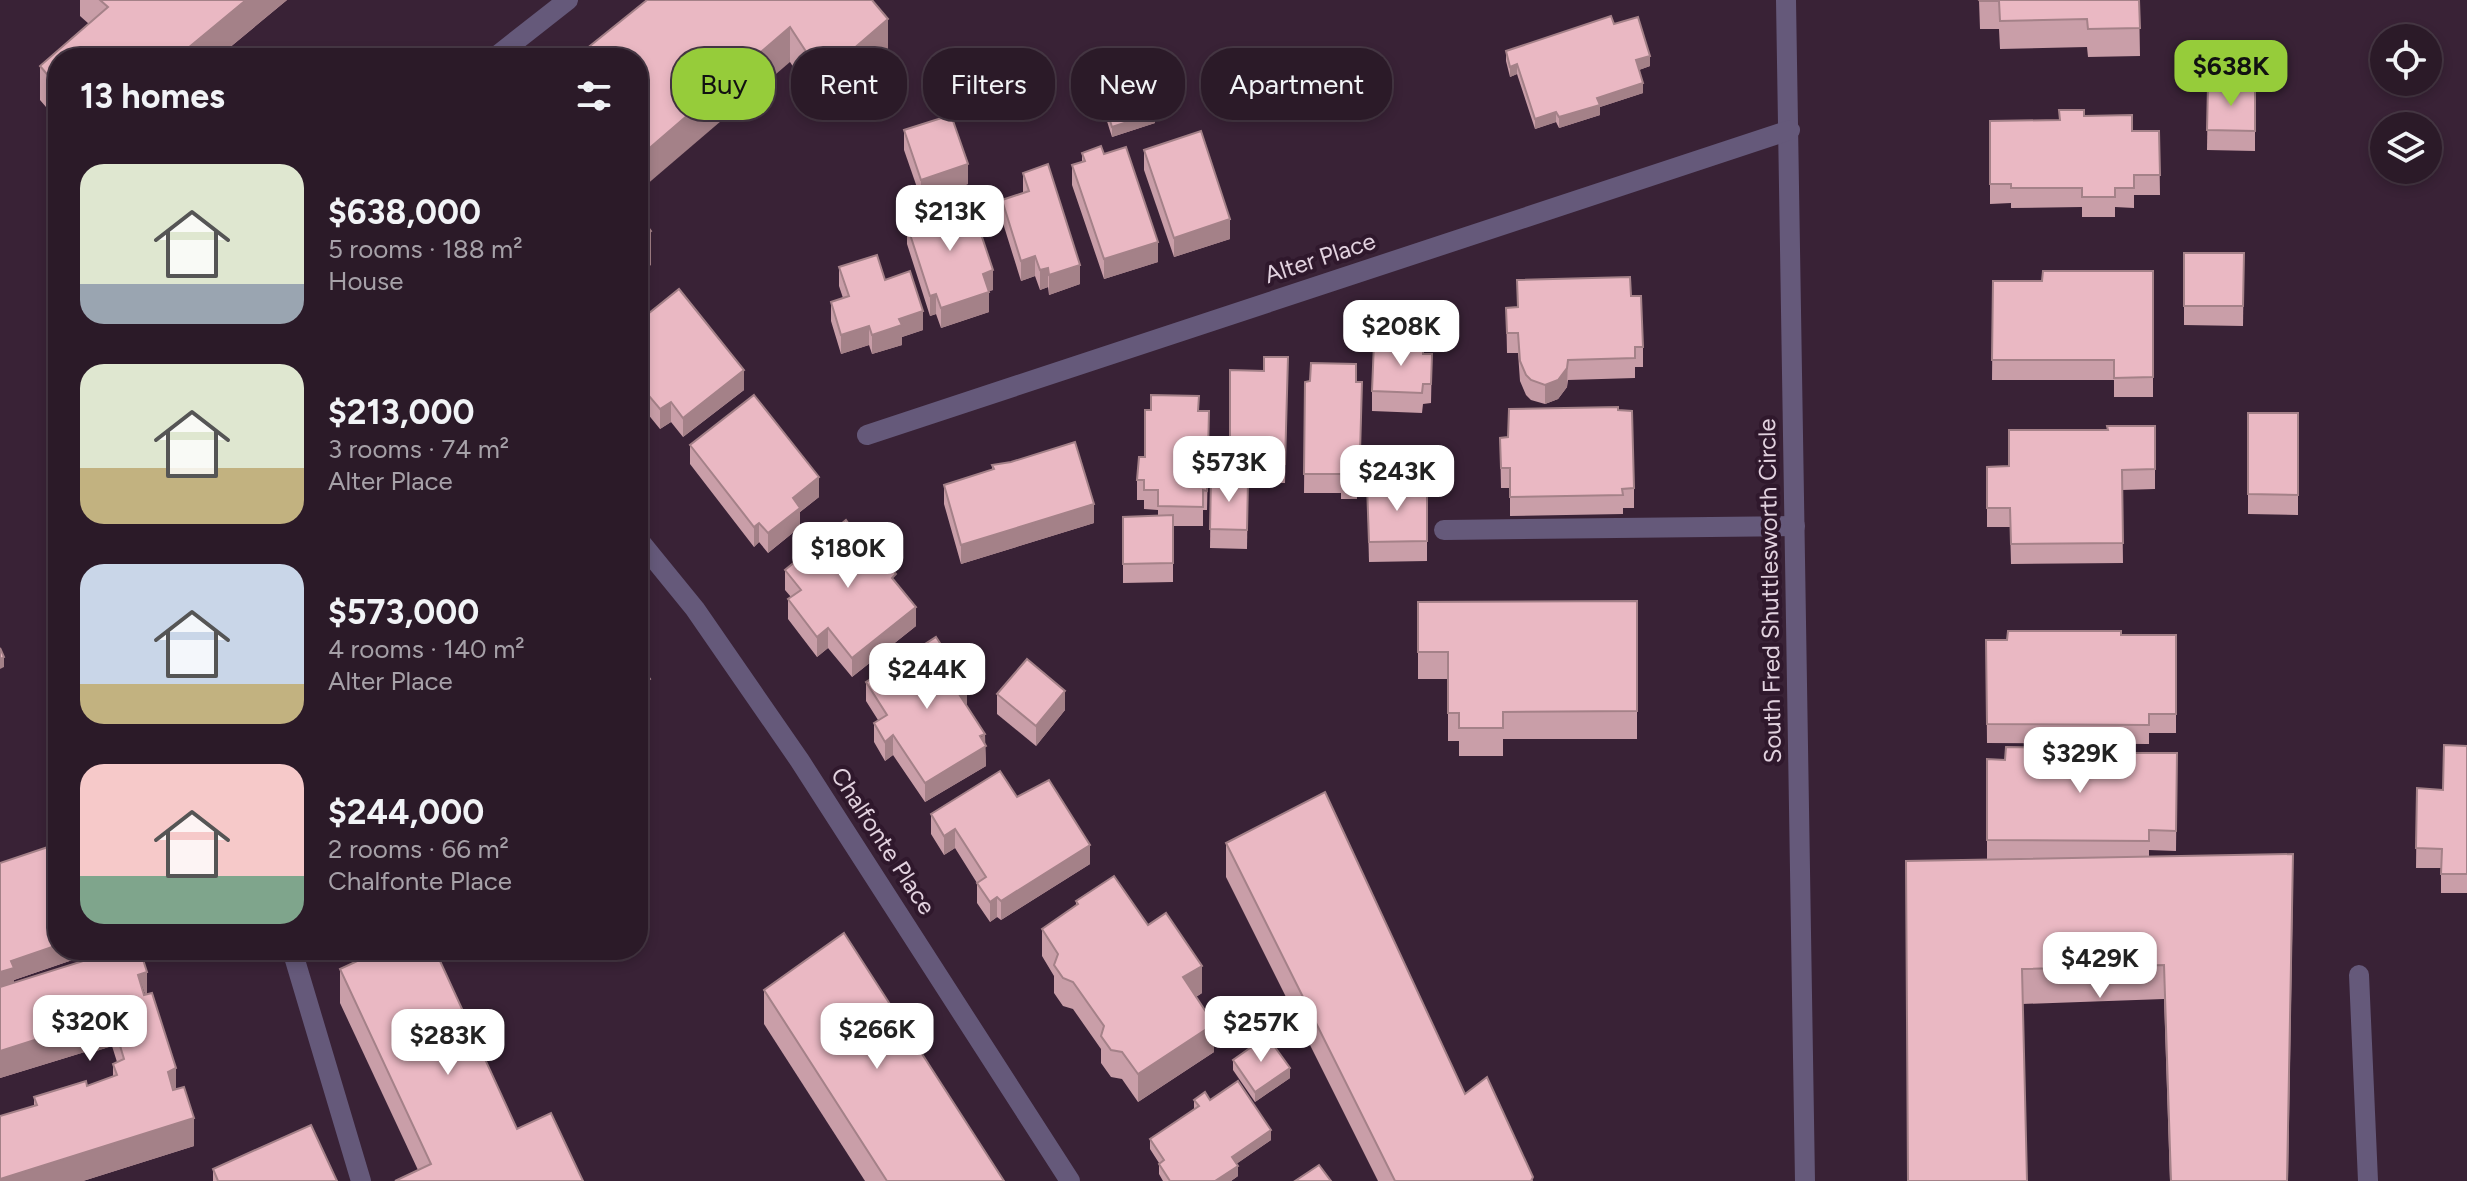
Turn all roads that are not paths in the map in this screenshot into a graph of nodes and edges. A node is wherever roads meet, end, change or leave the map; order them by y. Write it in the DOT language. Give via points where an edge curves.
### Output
graph roads {
  1 [pos="568,0"];
  2 [pos="1786,0"];
  3 [pos="507,48"];
  4 [pos="1790,130"];
  5 [pos="867,435"];
  6 [pos="1795,526"];
  7 [pos="1444,530"];
  8 [pos="648,551"];
  9 [pos="295,960"];
  10 [pos="2359,975"];
  11 [pos="361,1181"];
  12 [pos="1070,1181"];
  13 [pos="1805,1181"];
  14 [pos="2368,1181"];
  1 -- 3 [label="street"];
  2 -- 4 [label="street, South Fred Shuttlesworth Circle"];
  4 -- 5 [label="street, Alter Place"];
  4 -- 6 [label="street, South Fred Shuttlesworth Circle"];
  6 -- 7 [label="street"];
  6 -- 13 [label="street, South Fred Shuttlesworth Circle"];
  8 -- 12 [label="street, Chalfonte Place" via="695,609 800,761"];
  9 -- 11 [label="street"];
  10 -- 14 [label="street"];
}
